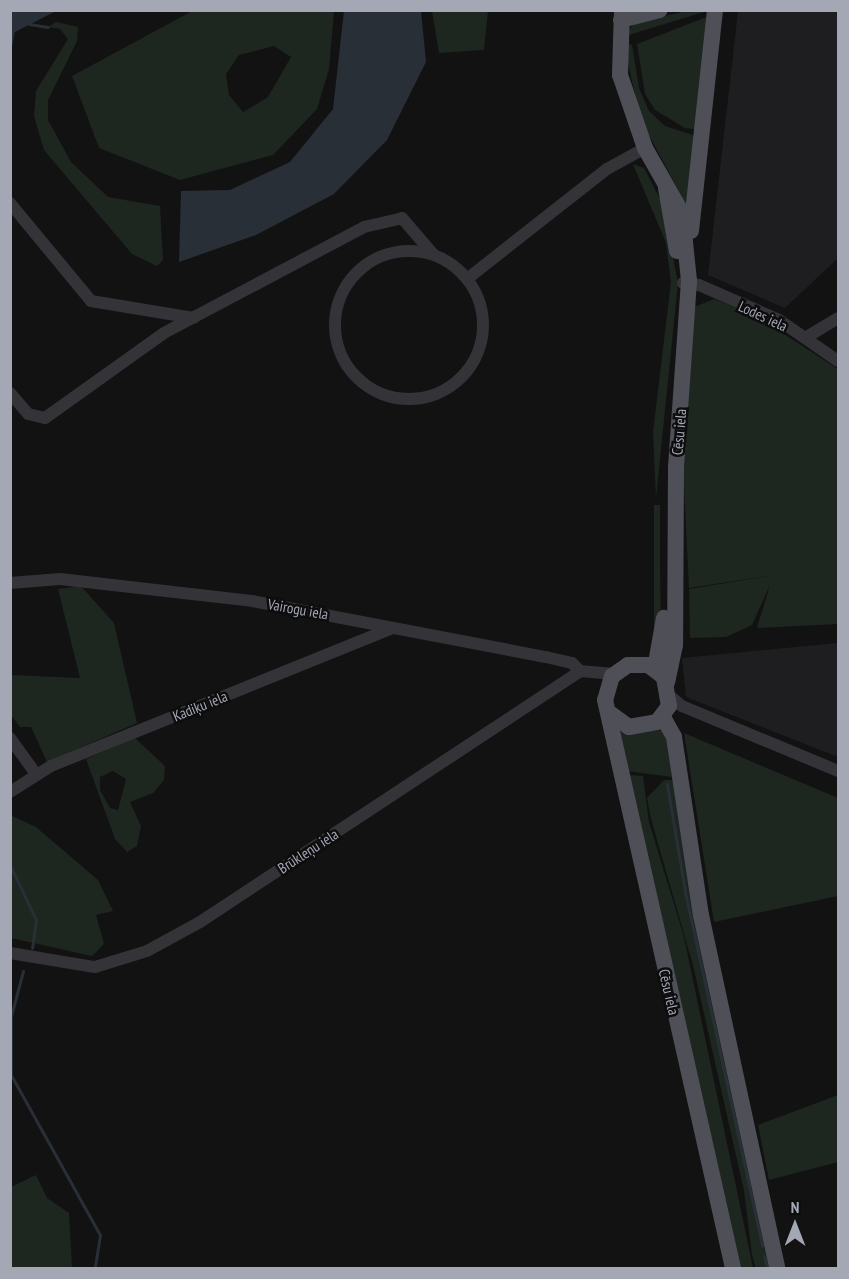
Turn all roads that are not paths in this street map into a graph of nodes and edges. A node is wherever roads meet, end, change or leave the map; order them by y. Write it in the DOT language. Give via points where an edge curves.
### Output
graph roads {
  1 [pos="660,10"];
  2 [pos="715,10"];
  3 [pos="622,15"];
  4 [pos="645,148"];
  5 [pos="666,186"];
  6 [pos="10,203"];
  7 [pos="433,254"];
  8 [pos="688,262"];
  9 [pos="467,279"];
  10 [pos="686,283"];
  11 [pos="194,318"];
  12 [pos="838,318"];
  13 [pos="805,338"];
  14 [pos="838,361"];
  15 [pos="10,393"];
  16 [pos="10,583"];
  17 [pos="393,628"];
  18 [pos="655,669"];
  19 [pos="582,670"];
  20 [pos="611,680"];
  21 [pos="667,701"];
  22 [pos="611,714"];
  23 [pos="10,738"];
  24 [pos="838,771"];
  25 [pos="36,774"];
  26 [pos="10,792"];
  27 [pos="10,954"];
  28 [pos="733,1269"];
  29 [pos="777,1269"];
  1 -- 3 [label="main road"];
  2 -- 8 [label="main road"];
  3 -- 4 [label="main road, Cēsu iela" via="620,75"];
  4 -- 5 [label="main road, Cēsu iela"];
  4 -- 9 [label="street" via="607,169"];
  5 -- 8 [label="main road, Cēsu iela" via="682,213"];
  5 -- 10 [label="main road, Cēsu iela"];
  6 -- 11 [label="street" via="91,301"];
  7 -- 9 [label="street"];
  7 -- 9 [label="street" via="413,250 383,256 356,272 344,288 336,308 338,349 364,384 407,399 451,386 468,370 484,327 481,304"];
  7 -- 11 [label="street" via="428,241 402,218 364,227"];
  8 -- 10 [label="main road, Cēsu iela"];
  10 -- 13 [label="street, Lodes iela" via="779,320"];
  10 -- 18 [label="main road, Cēsu iela" via="665,481 664,635"];
  10 -- 21 [label="main road, Cēsu iela" via="674,502 675,645"];
  11 -- 15 [label="street" via="45,418 28,414"];
  12 -- 13 [label="street"];
  13 -- 14 [label="street, Lodes iela"];
  16 -- 17 [label="street, Vairogu iela" via="60,579 148,587"];
  17 -- 19 [label="street, Vairogu iela" via="546,657 572,663"];
  17 -- 25 [label="street, Kadiķu iela"];
  18 -- 20 [label="main road" via="638,663"];
  18 -- 21 [label="main road"];
  19 -- 20 [label="street"];
  19 -- 27 [label="street, Brūkleņu iela" via="201,922 147,951 95,967"];
  20 -- 22 [label="main road, Cēsu iela"];
  21 -- 22 [label="main road" via="636,728"];
  21 -- 24 [label="street"];
  21 -- 29 [label="main road" via="700,915"];
  22 -- 28 [label="main road, Cēsu iela"];
  23 -- 25 [label="street"];
  25 -- 26 [label="street, Kadiķu iela"];
}
